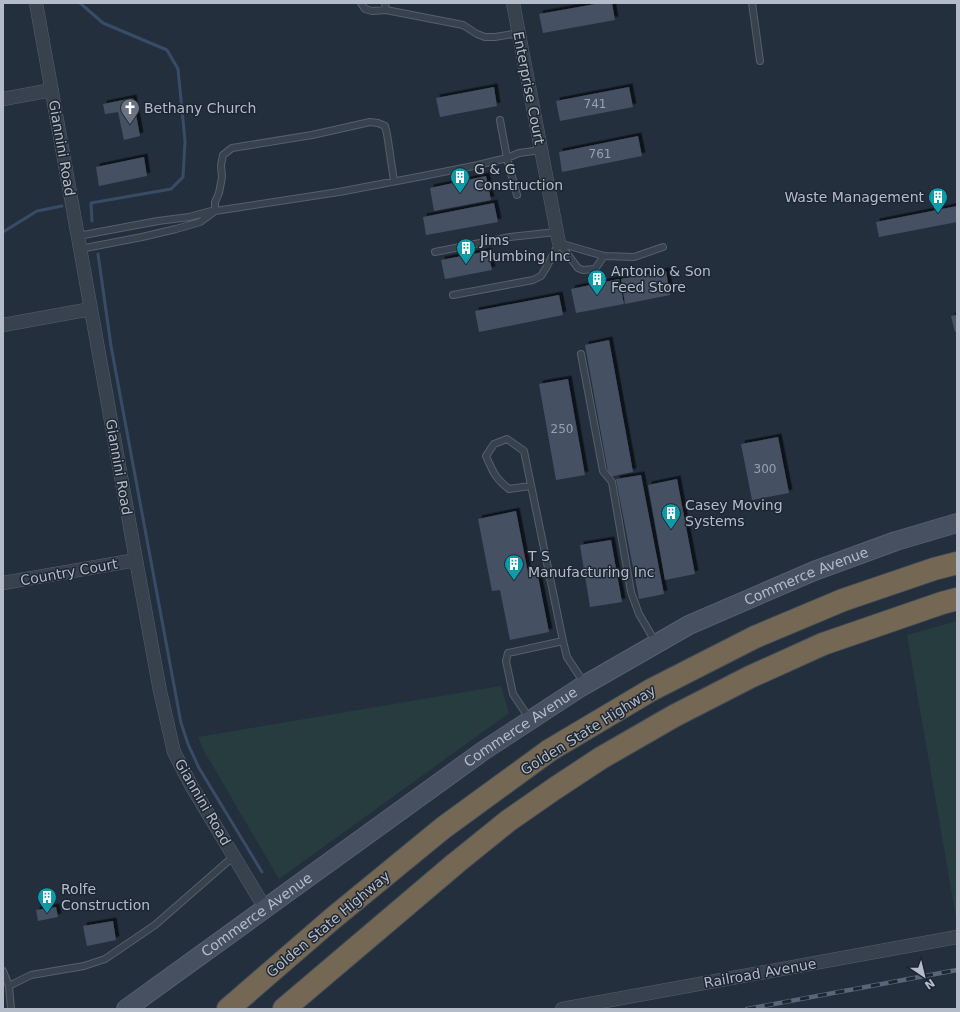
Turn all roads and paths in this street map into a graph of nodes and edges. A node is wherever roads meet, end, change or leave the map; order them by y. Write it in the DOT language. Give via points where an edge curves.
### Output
graph roads {
  1 [pos="36,3"];
  2 [pos="361,3"];
  3 [pos="513,3"];
  4 [pos="752,3"];
  5 [pos="385,6"];
  6 [pos="519,33"];
  7 [pos="760,61"];
  8 [pos="52,90"];
  9 [pos="3,99"];
  10 [pos="500,120"];
  11 [pos="541,150"];
  12 [pos="507,158"];
  13 [pos="394,181"];
  14 [pos="517,195"];
  15 [pos="215,210"];
  16 [pos="558,238"];
  17 [pos="79,243"];
  18 [pos="663,247"];
  19 [pos="435,252"];
  20 [pos="604,256"];
  21 [pos="453,295"];
  22 [pos="91,309"];
  23 [pos="3,325"];
  24 [pos="581,354"];
  25 [pos="530,486"];
  26 [pos="957,523"];
  27 [pos="136,560"];
  28 [pos="957,563"];
  29 [pos="3,584"];
  30 [pos="957,599"];
  31 [pos="563,641"];
  32 [pos="656,644"];
  33 [pos="584,685"];
  34 [pos="530,720"];
  35 [pos="234,856"];
  36 [pos="265,908"];
  37 [pos="957,937"];
  38 [pos="3,971"];
  39 [pos="9,986"];
  40 [pos="11,1009"];
  41 [pos="126,1009"];
  42 [pos="228,1009"];
  43 [pos="284,1009"];
  44 [pos="562,1009"];
  1 -- 8 [label="street, Giannini Road"];
  2 -- 5 [label="lane" via="365,9 372,11"];
  3 -- 6 [label="street, Enterprise Court"];
  4 -- 7 [label="lane"];
  5 -- 6 [label="lane" via="463,25 485,37"];
  6 -- 11 [label="street, Enterprise Court"];
  8 -- 9 [label="street"];
  8 -- 17 [label="street, Giannini Road"];
  10 -- 12 [label="lane"];
  11 -- 12 [label="lane" via="519,153"];
  11 -- 16 [label="street, Enterprise Court"];
  12 -- 13 [label="lane"];
  12 -- 14 [label="lane"];
  13 -- 15 [label="lane" via="339,192"];
  13 -- 15 [label="lane" via="385,126 370,122 232,148 223,154 222,177"];
  15 -- 17 [label="lane" via="190,217 158,221"];
  15 -- 17 [label="lane" via="200,222 176,229 142,237"];
  16 -- 19 [label="lane" via="510,238"];
  16 -- 20 [label="lane"];
  16 -- 20 [label="lane" via="578,268 595,269"];
  16 -- 21 [label="lane" via="541,276 533,280"];
  17 -- 22 [label="street, Giannini Road"];
  18 -- 20 [label="lane" via="634,257"];
  22 -- 23 [label="street"];
  22 -- 27 [label="street, Giannini Road"];
  24 -- 32 [label="lane" via="603,471 612,482 631,592 639,614"];
  25 -- 25 [label="lane" via="524,451 507,439 494,444 486,456 493,473 509,489"];
  25 -- 31 [label="lane"];
  26 -- 32 [label="street, Commerce Avenue" via="814,571 689,625"];
  27 -- 29 [label="street, Country Court"];
  27 -- 35 [label="street, Giannini Road" via="174,752"];
  28 -- 42 [label="highway, Golden State Highway" via="843,600 755,637 651,690 550,750 443,828"];
  30 -- 43 [label="highway" via="823,644 750,676 601,758 508,821 456,862"];
  31 -- 33 [label="lane" via="567,657"];
  31 -- 34 [label="lane" via="508,653 506,661 513,694"];
  32 -- 33 [label="street, Commerce Avenue"];
  33 -- 34 [label="street, Commerce Avenue"];
  34 -- 36 [label="street, Commerce Avenue"];
  35 -- 36 [label="street, Giannini Road"];
  35 -- 39 [label="lane" via="155,925 105,959 84,966 31,975"];
  36 -- 41 [label="street, Commerce Avenue"];
  37 -- 44 [label="street, Railroad Avenue"];
  38 -- 39 [label="lane"];
  39 -- 40 [label="lane"];
}
